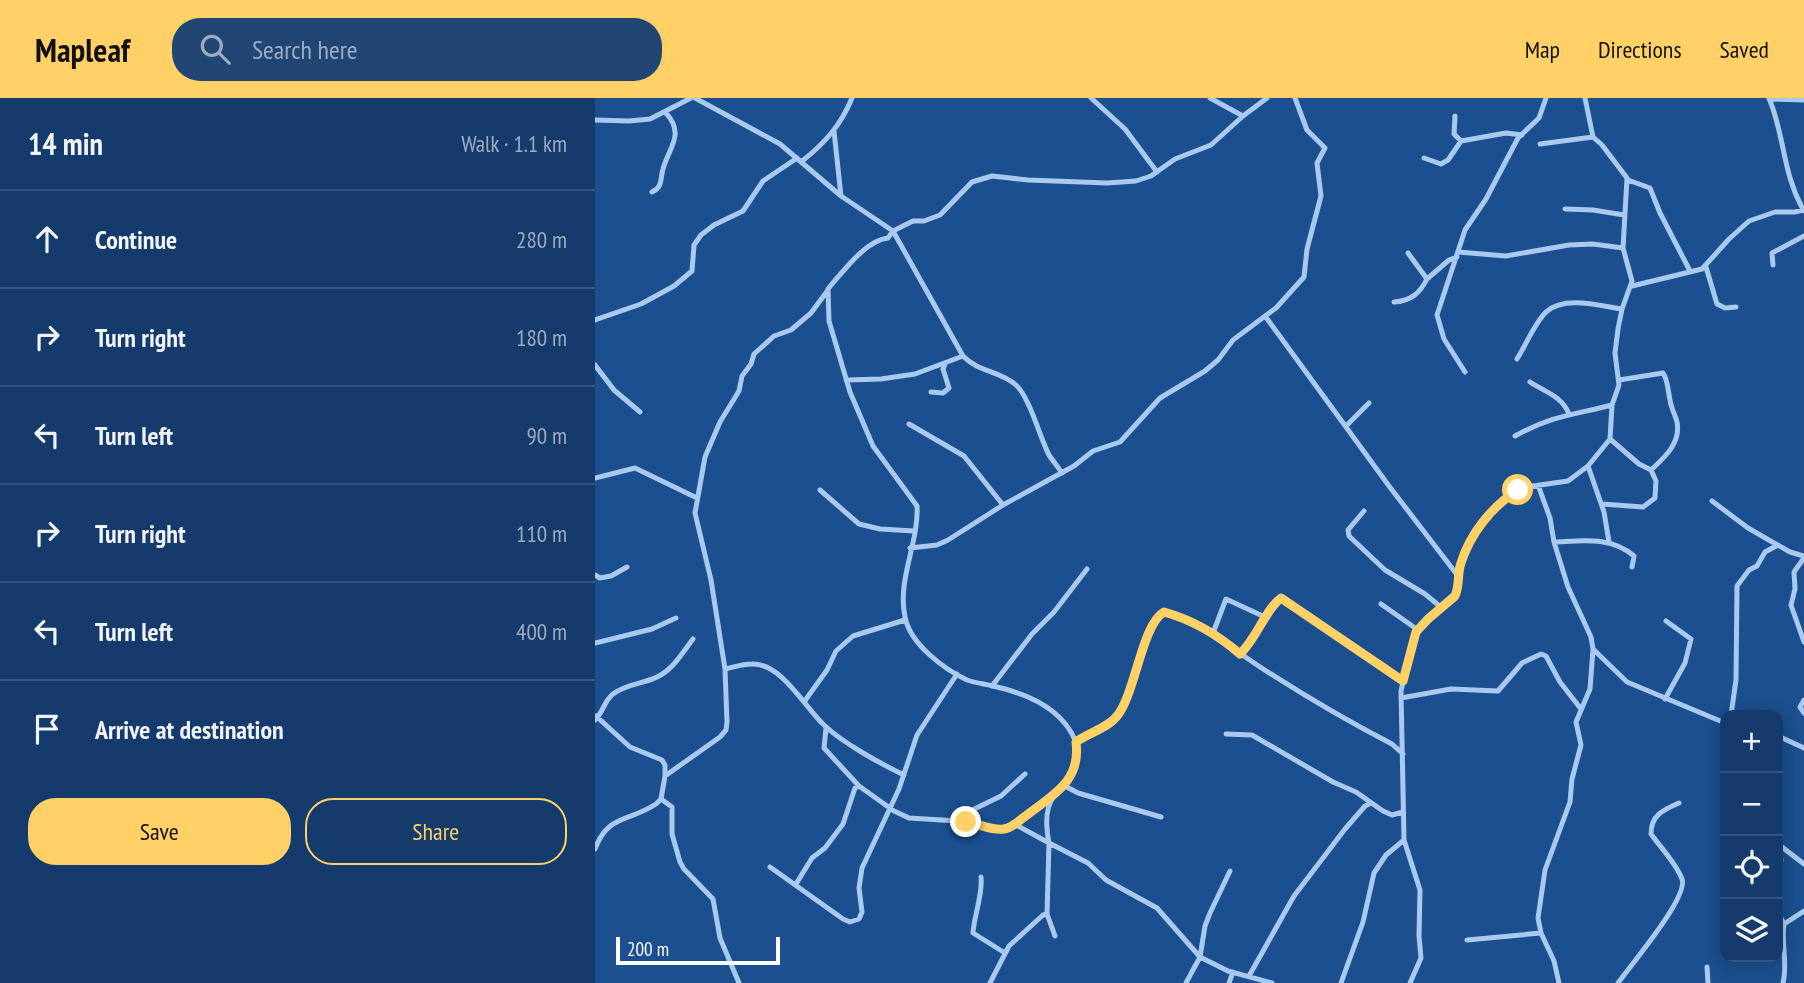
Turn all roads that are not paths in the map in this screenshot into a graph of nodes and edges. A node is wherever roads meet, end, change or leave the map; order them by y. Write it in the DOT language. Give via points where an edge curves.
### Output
graph roads {
  1 [pos="693,98"];
  2 [pos="852,98"];
  3 [pos="1091,98"];
  4 [pos="1210,98"];
  5 [pos="1267,98"];
  6 [pos="1295,98"];
  7 [pos="1545,98"];
  8 [pos="1585,98"];
  9 [pos="1769,98"];
  10 [pos="1804,100"];
  11 [pos="665,112"];
  12 [pos="1243,116"];
  13 [pos="1455,116"];
  14 [pos="595,120"];
  15 [pos="834,131"];
  16 [pos="1522,135"];
  17 [pos="1593,137"];
  18 [pos="1461,141"];
  19 [pos="1540,144"];
  20 [pos="1424,158"];
  21 [pos="799,160"];
  22 [pos="1157,172"];
  23 [pos="1628,180"];
  24 [pos="652,192"];
  25 [pos="841,196"];
  26 [pos="1565,208"];
  27 [pos="1803,209"];
  28 [pos="1624,215"];
  29 [pos="893,231"];
  30 [pos="1804,236"];
  31 [pos="1623,248"];
  32 [pos="1408,253"];
  33 [pos="1457,255"];
  34 [pos="1773,265"];
  35 [pos="1706,267"];
  36 [pos="1690,271"];
  37 [pos="1427,279"];
  38 [pos="1632,286"];
  39 [pos="828,289"];
  40 [pos="1394,302"];
  41 [pos="1736,307"];
  42 [pos="1622,309"];
  43 [pos="1265,316"];
  44 [pos="595,320"];
  45 [pos="963,356"];
  46 [pos="1517,359"];
  47 [pos="945,364"];
  48 [pos="595,365"];
  49 [pos="1465,372"];
  50 [pos="846,380"];
  51 [pos="1619,380"];
  52 [pos="1530,382"];
  53 [pos="931,392"];
  54 [pos="1369,403"];
  55 [pos="1612,405"];
  56 [pos="640,412"];
  57 [pos="1569,414"];
  58 [pos="909,424"];
  59 [pos="1346,426"];
  60 [pos="1515,436"];
  61 [pos="1610,439"];
  62 [pos="1588,466"];
  63 [pos="1651,470"];
  64 [pos="1062,473"];
  65 [pos="595,478"];
  66 [pos="1538,485"];
  67 [pos="820,490"];
  68 [pos="697,498"];
  69 [pos="1712,501"];
  70 [pos="1602,504"];
  71 [pos="1003,505"];
  72 [pos="1364,511"];
  73 [pos="914,531"];
  74 [pos="1554,542"];
  75 [pos="1609,542"];
  76 [pos="1779,545"];
  77 [pos="910,548"];
  78 [pos="1804,557"];
  79 [pos="628,566"];
  80 [pos="1632,567"];
  81 [pos="1087,569"];
  82 [pos="595,575"];
  83 [pos="1458,576"];
  84 [pos="1381,604"];
  85 [pos="1442,608"];
  86 [pos="676,618"];
  87 [pos="1267,618"];
  88 [pos="905,620"];
  89 [pos="1666,621"];
  90 [pos="1417,630"];
  91 [pos="1213,633"];
  92 [pos="693,639"];
  93 [pos="1804,642"];
  94 [pos="595,643"];
  95 [pos="1593,649"];
  96 [pos="1240,654"];
  97 [pos="725,669"];
  98 [pos="957,674"];
  99 [pos="1403,681"];
  100 [pos="992,685"];
  101 [pos="1401,698"];
  102 [pos="1665,699"];
  103 [pos="1804,700"];
  104 [pos="804,702"];
  105 [pos="1581,709"];
  106 [pos="1732,710"];
  107 [pos="1804,713"];
  108 [pos="596,717"];
  109 [pos="1720,721"];
  110 [pos="826,728"];
  111 [pos="1226,734"];
  112 [pos="1783,738"];
  113 [pos="1076,742"];
  114 [pos="1804,748"];
  115 [pos="1403,754"];
  116 [pos="904,775"];
  117 [pos="1025,775"];
  118 [pos="665,776"];
  119 [pos="1063,785"];
  120 [pos="859,786"];
  121 [pos="1053,797"];
  122 [pos="661,799"];
  123 [pos="1371,803"];
  124 [pos="1679,803"];
  125 [pos="890,809"];
  126 [pos="1403,812"];
  127 [pos="1161,817"];
  128 [pos="951,821"];
  129 [pos="1016,825"];
  130 [pos="1404,840"];
  131 [pos="1049,842"];
  132 [pos="595,849"];
  133 [pos="1783,849"];
  134 [pos="1804,864"];
  135 [pos="770,867"];
  136 [pos="1230,871"];
  137 [pos="981,877"];
  138 [pos="796,884"];
  139 [pos="1804,911"];
  140 [pos="1047,914"];
  141 [pos="1784,924"];
  142 [pos="1541,933"];
  143 [pos="1055,936"];
  144 [pos="1467,940"];
  145 [pos="1005,953"];
  146 [pos="1199,957"];
  147 [pos="1707,967"];
  148 [pos="1233,972"];
  149 [pos="1249,976"];
  150 [pos="739,983"];
  151 [pos="990,983"];
  152 [pos="1187,983"];
  153 [pos="1229,983"];
  154 [pos="1272,983"];
  155 [pos="1341,983"];
  156 [pos="1410,983"];
  157 [pos="1559,983"];
  158 [pos="1618,983"];
  159 [pos="1708,983"];
  160 [pos="1783,983"];
  1 -- 11 [label="street"];
  1 -- 21 [label="street" via="780,144"];
  2 -- 15 [label="street"];
  3 -- 22 [label="street" via="1125,129"];
  4 -- 12 [label="street"];
  5 -- 12 [label="street"];
  6 -- 43 [label="street" via="1307,130 1325,148 1317,168 1321,201 1304,277"];
  7 -- 16 [label="street" via="1539,118"];
  8 -- 17 [label="street"];
  9 -- 10 [label="street"];
  9 -- 27 [label="street" via="1786,168"];
  11 -- 14 [label="street" via="640,121"];
  11 -- 24 [label="street" via="675,130 675,141 660,185"];
  12 -- 22 [label="street" via="1212,145 1175,159"];
  13 -- 18 [label="street" via="1454,134"];
  15 -- 21 [label="street"];
  15 -- 25 [label="street"];
  16 -- 18 [label="street"];
  16 -- 33 [label="street" via="1465,230"];
  17 -- 19 [label="street"];
  17 -- 23 [label="street"];
  18 -- 20 [label="street" via="1445,163"];
  21 -- 25 [label="street"];
  21 -- 44 [label="street" via="763,181 743,211 701,235 694,245 692,271 674,286 623,312"];
  22 -- 29 [label="street" via="1124,183 992,176 972,182 940,215"];
  23 -- 28 [label="street"];
  23 -- 36 [label="street" via="1650,188"];
  25 -- 29 [label="street"];
  26 -- 28 [label="street"];
  27 -- 35 [label="street" via="1749,221"];
  28 -- 31 [label="street"];
  29 -- 39 [label="street" via="870,246"];
  29 -- 45 [label="street"];
  30 -- 34 [label="street" via="1772,253"];
  31 -- 33 [label="street" via="1569,245 1506,256"];
  31 -- 38 [label="street"];
  32 -- 37 [label="street"];
  33 -- 37 [label="street"];
  33 -- 49 [label="street" via="1437,320"];
  35 -- 36 [label="street"];
  35 -- 41 [label="street" via="1717,304"];
  36 -- 38 [label="street"];
  37 -- 40 [label="street" via="1419,293"];
  38 -- 42 [label="street"];
  39 -- 50 [label="street" via="831,334"];
  39 -- 68 [label="street" via="811,313 791,330 774,335 754,354 705,457"];
  42 -- 46 [label="street" via="1577,303 1556,307 1546,312"];
  42 -- 51 [label="street" via="1615,353"];
  43 -- 59 [label="street"];
  43 -- 64 [label="street" via="1233,340 1205,371 1160,398 1127,437 1093,451"];
  45 -- 47 [label="street"];
  45 -- 64 [label="street" via="976,368 1015,383"];
  47 -- 50 [label="street" via="898,378"];
  47 -- 53 [label="street" via="949,388 943,393"];
  48 -- 56 [label="street" via="614,390"];
  50 -- 73 [label="street" via="873,446 917,506"];
  51 -- 55 [label="street"];
  51 -- 63 [label="street" via="1666,376 1677,433 1667,455"];
  52 -- 57 [label="street" via="1558,397"];
  54 -- 59 [label="street"];
  55 -- 57 [label="street"];
  55 -- 61 [label="street"];
  57 -- 60 [label="street"];
  58 -- 71 [label="street" via="964,456"];
  59 -- 83 [label="street"];
  61 -- 62 [label="street"];
  61 -- 63 [label="street"];
  62 -- 66 [label="street" via="1568,481"];
  62 -- 70 [label="street"];
  63 -- 70 [label="street" via="1656,487 1651,502 1636,508"];
  64 -- 71 [label="street"];
  65 -- 68 [label="street" via="635,468"];
  66 -- 74 [label="street" via="1551,518"];
  66 -- 83 [label="street" via="1518,490 1495,507 1474,535"];
  67 -- 73 [label="street" via="859,524"];
  68 -- 97 [label="street" via="695,513"];
  69 -- 76 [label="street"];
  70 -- 75 [label="street"];
  71 -- 77 [label="street" via="948,540"];
  72 -- 85 [label="street" via="1348,530 1349,537 1384,570"];
  73 -- 77 [label="street"];
  74 -- 75 [label="street"];
  74 -- 95 [label="street"];
  75 -- 80 [label="street" via="1632,555"];
  76 -- 78 [label="street"];
  76 -- 106 [label="street" via="1765,552 1735,592"];
  77 -- 88 [label="street"];
  78 -- 93 [label="street" via="1794,572 1791,604"];
  79 -- 82 [label="street" via="611,576"];
  81 -- 100 [label="street"];
  83 -- 85 [label="street" via="1455,596"];
  84 -- 90 [label="street"];
  85 -- 90 [label="street"];
  86 -- 94 [label="street"];
  87 -- 91 [label="street" via="1226,598"];
  87 -- 96 [label="street"];
  87 -- 99 [label="street" via="1281,598"];
  88 -- 98 [label="street" via="919,645"];
  88 -- 104 [label="street" via="852,636 836,651"];
  89 -- 102 [label="street" via="1691,639 1685,663"];
  90 -- 99 [label="street"];
  91 -- 96 [label="street"];
  91 -- 113 [label="street" via="1172,614 1159,615 1117,718"];
  92 -- 108 [label="street" via="674,665 659,676 612,694"];
  95 -- 102 [label="street" via="1627,682"];
  95 -- 105 [label="street" via="1590,689"];
  96 -- 115 [label="street"];
  97 -- 104 [label="street" via="765,666"];
  97 -- 118 [label="street" via="726,730"];
  98 -- 100 [label="street"];
  98 -- 116 [label="street" via="917,735"];
  99 -- 101 [label="street"];
  100 -- 113 [label="street" via="1031,696 1063,721"];
  101 -- 105 [label="street" via="1451,689 1498,691 1522,663 1541,654"];
  101 -- 115 [label="street"];
  102 -- 109 [label="street"];
  103 -- 107 [label="street" via="1800,708"];
  104 -- 110 [label="street"];
  105 -- 142 [label="street" via="1576,722 1581,745 1570,802 1542,880"];
  108 -- 118 [label="street" via="630,747 662,760"];
  110 -- 116 [label="street"];
  110 -- 120 [label="street" via="824,748"];
  111 -- 123 [label="street" via="1252,735"];
  112 -- 114 [label="street"];
  113 -- 119 [label="street" via="1078,760"];
  115 -- 126 [label="street"];
  116 -- 125 [label="street"];
  117 -- 128 [label="street" via="1001,796"];
  118 -- 122 [label="street"];
  119 -- 121 [label="street"];
  119 -- 127 [label="street"];
  120 -- 125 [label="street"];
  120 -- 138 [label="street" via="843,824"];
  121 -- 129 [label="street"];
  121 -- 131 [label="street" via="1046,824"];
  122 -- 132 [label="street" via="610,825"];
  122 -- 150 [label="street" via="672,807 674,843 684,869 713,899 720,938"];
  123 -- 126 [label="street" via="1392,815"];
  123 -- 149 [label="street" via="1345,829 1294,897"];
  124 -- 158 [label="street" via="1657,815 1651,834 1681,877 1683,888 1656,934"];
  125 -- 128 [label="street" via="915,820"];
  125 -- 138 [label="street" via="860,874 859,919 847,922"];
  126 -- 130 [label="street"];
  128 -- 129 [label="street" via="994,829"];
  129 -- 131 [label="street"];
  130 -- 155 [label="street" via="1385,855 1374,873 1363,922"];
  130 -- 156 [label="street" via="1420,890 1421,960"];
  131 -- 140 [label="street"];
  131 -- 146 [label="street" via="1157,908"];
  133 -- 134 [label="street"];
  135 -- 138 [label="street"];
  136 -- 146 [label="street" via="1205,926"];
  137 -- 145 [label="street" via="973,933"];
  139 -- 141 [label="street"];
  140 -- 143 [label="street"];
  140 -- 145 [label="street"];
  141 -- 160 [label="street"];
  142 -- 144 [label="street"];
  142 -- 157 [label="street"];
  145 -- 151 [label="street"];
  146 -- 148 [label="street"];
  146 -- 152 [label="street"];
  147 -- 159 [label="street"];
  148 -- 149 [label="street"];
  148 -- 153 [label="street"];
  149 -- 154 [label="street"];
}
